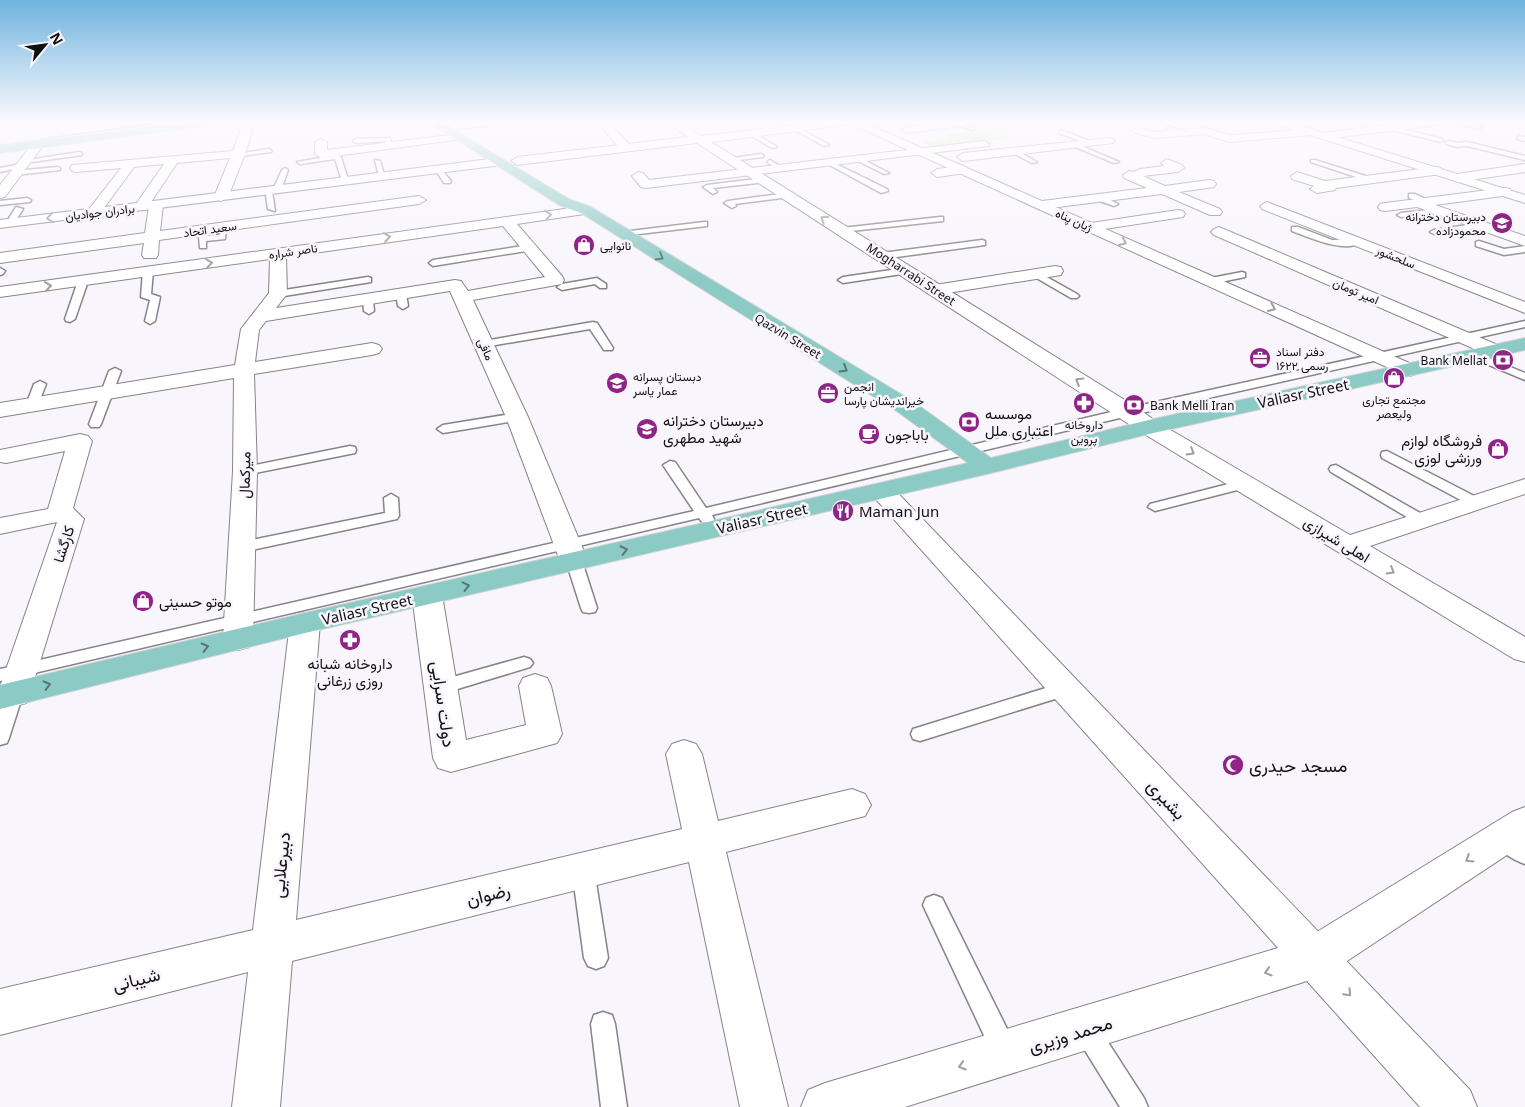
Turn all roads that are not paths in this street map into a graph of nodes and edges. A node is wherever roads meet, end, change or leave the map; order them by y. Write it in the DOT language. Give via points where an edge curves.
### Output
graph roads {
  1 [pos="39,174"];
  2 [pos="123,174"];
  3 [pos="166,174"];
  4 [pos="231,174"];
  5 [pos="282,174"];
  6 [pos="344,174"];
  7 [pos="401,174"];
  8 [pos="442,174"];
  9 [pos="517,174"];
  10 [pos="538,174"];
  11 [pos="671,174"];
  12 [pos="753,174"];
  13 [pos="761,174"];
  14 [pos="851,174"];
  15 [pos="970,174"];
  16 [pos="1138,174"];
  17 [pos="1354,174"];
  18 [pos="1415,174"];
  19 [pos="1445,174"];
  20 [pos="1487,174"];
  21 [pos="1128,175"];
  22 [pos="383,176"];
  23 [pos="757,176"];
  24 [pos="1114,176"];
  25 [pos="1297,176"];
  26 [pos="11,177"];
  27 [pos="1457,178"];
  28 [pos="1371,179"];
  29 [pos="447,180"];
  30 [pos="679,180"];
  31 [pos="346,181"];
  32 [pos="643,184"];
  33 [pos="1209,184"];
  34 [pos="272,190"];
  35 [pos="1163,190"];
  36 [pos="884,191"];
  37 [pos="713,192"];
  38 [pos="1505,192"];
  39 [pos="787,195"];
  40 [pos="221,197"];
  41 [pos="1100,198"];
  42 [pos="1525,199"];
  43 [pos="27,200"];
  44 [pos="419,200"];
  45 [pos="0,203"];
  46 [pos="1423,203"];
  47 [pos="1114,204"];
  48 [pos="1042,205"];
  49 [pos="149,206"];
  50 [pos="732,206"];
  51 [pos="1268,206"];
  52 [pos="1385,207"];
  53 [pos="19,209"];
  54 [pos="272,209"];
  55 [pos="586,210"];
  56 [pos="340,211"];
  57 [pos="1215,212"];
  58 [pos="93,213"];
  59 [pos="1178,214"];
  60 [pos="1400,215"];
  61 [pos="940,219"];
  62 [pos="434,220"];
  63 [pos="506,220"];
  64 [pos="704,224"];
  65 [pos="903,224"];
  66 [pos="4,225"];
  67 [pos="1480,225"];
  68 [pos="222,227"];
  69 [pos="1090,227"];
  70 [pos="1295,229"];
  71 [pos="842,230"];
  72 [pos="1219,232"];
  73 [pos="1434,232"];
  74 [pos="917,233"];
  75 [pos="622,234"];
  76 [pos="152,237"];
  77 [pos="1525,241"];
  78 [pos="352,242"];
  79 [pos="1357,242"];
  80 [pos="982,243"];
  81 [pos="1479,244"];
  82 [pos="202,246"];
  83 [pos="530,248"];
  84 [pos="1525,249"];
  85 [pos="278,253"];
  86 [pos="882,256"];
  87 [pos="0,258"];
  88 [pos="433,262"];
  89 [pos="1035,267"];
  90 [pos="906,271"];
  91 [pos="1055,271"];
  92 [pos="148,272"];
  93 [pos="1242,274"];
  94 [pos="368,280"];
  95 [pos="843,280"];
  96 [pos="83,281"];
  97 [pos="1211,281"];
  98 [pos="561,286"];
  99 [pos="603,286"];
  100 [pos="935,290"];
  101 [pos="0,292"];
  102 [pos="278,294"];
  103 [pos="1074,296"];
  104 [pos="463,297"];
  105 [pos="1525,308"];
  106 [pos="262,316"];
  107 [pos="70,319"];
  108 [pos="150,321"];
  109 [pos="1525,324"];
  110 [pos="484,344"];
  111 [pos="1525,344"];
  112 [pos="608,348"];
  113 [pos="1477,348"];
  114 [pos="372,349"];
  115 [pos="1378,356"];
  116 [pos="1409,370"];
  117 [pos="115,371"];
  118 [pos="244,371"];
  119 [pos="1525,377"];
  120 [pos="40,384"];
  121 [pos="106,393"];
  122 [pos="32,405"];
  123 [pos="0,410"];
  124 [pos="1128,412"];
  125 [pos="517,417"];
  126 [pos="95,424"];
  127 [pos="1149,427"];
  128 [pos="443,430"];
  129 [pos="350,450"];
  130 [pos="1387,455"];
  131 [pos="6,456"];
  132 [pos="977,459"];
  133 [pos="670,465"];
  134 [pos="1336,469"];
  135 [pos="245,471"];
  136 [pos="1244,484"];
  137 [pos="1525,486"];
  138 [pos="882,491"];
  139 [pos="390,498"];
  140 [pos="1475,502"];
  141 [pos="1155,507"];
  142 [pos="64,513"];
  143 [pos="1422,520"];
  144 [pos="709,521"];
  145 [pos="0,526"];
  146 [pos="1346,545"];
  147 [pos="242,547"];
  148 [pos="570,553"];
  149 [pos="427,595"];
  150 [pos="590,608"];
  151 [pos="305,623"];
  152 [pos="238,630"];
  153 [pos="1525,651"];
  154 [pos="529,674"];
  155 [pos="9,684"];
  156 [pos="441,687"];
  157 [pos="1065,688"];
  158 [pos="920,734"];
  159 [pos="0,738"];
  160 [pos="684,754"];
  161 [pos="852,805"];
  162 [pos="1517,839"];
  163 [pos="704,842"];
  164 [pos="583,870"];
  165 [pos="934,905"];
  166 [pos="272,946"];
  167 [pos="596,958"];
  168 [pos="1314,958"];
  169 [pos="0,1012"];
  170 [pos="603,1024"];
  171 [pos="1085,1029"];
  172 [pos="1005,1053"];
  173 [pos="256,1107"];
  174 [pos="614,1107"];
  175 [pos="764,1107"];
  176 [pos="825,1107"];
  177 [pos="1134,1107"];
  178 [pos="1453,1107"];
  1 -- 26 [label="lane"];
  2 -- 58 [label="street"];
  3 -- 49 [label="street"];
  4 -- 40 [label="street"];
  5 -- 34 [label="lane"];
  6 -- 31 [label="lane"];
  7 -- 22 [label="street, برادران جوادیان"];
  7 -- 44 [label="street"];
  8 -- 29 [label="lane"];
  9 -- 55 [label="main road, Qazvin Street" via="564,202"];
  10 -- 55 [label="main road, Qazvin Street" via="580,199"];
  11 -- 30 [label="street"];
  12 -- 23 [label="street, Mogharrabi Street"];
  13 -- 23 [label="street"];
  14 -- 36 [label="lane"];
  15 -- 48 [label="street, ژیان پناه"];
  16 -- 21 [label="street"];
  17 -- 28 [label="lane"];
  18 -- 28 [label="street"];
  19 -- 27 [label="street"];
  20 -- 27 [label="street"];
  21 -- 24 [label="street"];
  21 -- 35 [label="street"];
  22 -- 31 [label="street, برادران جوادیان"];
  23 -- 30 [label="street"];
  23 -- 37 [label="lane" via="707,187"];
  23 -- 39 [label="street, Mogharrabi Street"];
  25 -- 28 [label="street" via="1324,190"];
  27 -- 38 [label="street"];
  30 -- 32 [label="street"];
  31 -- 34 [label="street, برادران جوادیان"];
  33 -- 35 [label="street"];
  34 -- 40 [label="street, برادران جوادیان"];
  34 -- 54 [label="lane"];
  35 -- 41 [label="street"];
  35 -- 57 [label="street"];
  38 -- 42 [label="street"];
  38 -- 46 [label="street"];
  39 -- 50 [label="lane" via="728,203"];
  71 -- 39 [label="street, Mogharrabi Street, one-way"];
  40 -- 49 [label="street, برادران جوادیان"];
  41 -- 47 [label="lane"];
  41 -- 48 [label="street"];
  43 -- 45 [label="lane"];
  44 -- 56 [label="street, سعید اتحاد"];
  44 -- 62 [label="street"];
  46 -- 52 [label="street"];
  46 -- 60 [label="lane"];
  46 -- 67 [label="street"];
  48 -- 69 [label="street, ژیان پناه"];
  49 -- 58 [label="street, برادران جوادیان"];
  49 -- 76 [label="street"];
  51 -- 79 [label="street, سلحشور"];
  53 -- 66 [label="lane"];
  63 -- 55 [label="street, ناصر شراره, one-way"];
  55 -- 75 [label="main road, Qazvin Street"];
  56 -- 68 [label="street, سعید اتحاد"];
  56 -- 78 [label="street"];
  58 -- 66 [label="street, برادران جوادیان, one-way"];
  59 -- 69 [label="street"];
  61 -- 65 [label="lane"];
  62 -- 63 [label="street, ناصر شراره"];
  78 -- 62 [label="street, ناصر شراره, one-way"];
  63 -- 83 [label="street"];
  64 -- 75 [label="lane"];
  65 -- 71 [label="lane"];
  65 -- 74 [label="lane"];
  67 -- 73 [label="lane"];
  67 -- 77 [label="street"];
  68 -- 76 [label="street, سعید اتحاد"];
  68 -- 82 [label="lane" via="222,236 202,240"];
  69 -- 97 [label="street, ژیان پناه, one-way"];
  70 -- 79 [label="lane" via="1330,244"];
  71 -- 86 [label="street, Mogharrabi Street"];
  72 -- 113 [label="street, امیر تومان"];
  75 -- 132 [label="main road, Qazvin Street, one-way" via="906,407"];
  76 -- 87 [label="street, سعید اتحاد" via="73,252"];
  76 -- 92 [label="street"];
  78 -- 85 [label="street, ناصر شراره"];
  79 -- 105 [label="street, سلحشور"];
  80 -- 86 [label="lane"];
  81 -- 84 [label="lane" via="1504,252"];
  83 -- 88 [label="lane"];
  83 -- 98 [label="street"];
  92 -- 85 [label="street, ناصر شراره, one-way"];
  85 -- 102 [label="street"];
  86 -- 90 [label="street, Mogharrabi Street"];
  89 -- 91 [label="street"];
  89 -- 100 [label="street"];
  89 -- 103 [label="lane"];
  90 -- 95 [label="lane"];
  90 -- 100 [label="street, Mogharrabi Street"];
  92 -- 96 [label="street, ناصر شراره"];
  92 -- 108 [label="lane" via="146,297 155,297"];
  93 -- 97 [label="lane"];
  94 -- 102 [label="lane"];
  101 -- 96 [label="street, ناصر شراره, one-way"];
  96 -- 107 [label="lane"];
  97 -- 115 [label="street, ژیان پناه, one-way"];
  98 -- 99 [label="lane" via="597,281"];
  98 -- 104 [label="street"];
  124 -- 100 [label="street, Mogharrabi Street, one-way"];
  102 -- 106 [label="street, میرکمال"];
  104 -- 106 [label="street" via="455,285 402,300"];
  104 -- 110 [label="street, مافی"];
  106 -- 118 [label="street, میرکمال" via="250,328"];
  109 -- 113 [label="lane"];
  110 -- 112 [label="lane" via="593,325"];
  110 -- 125 [label="street, مافی"];
  111 -- 113 [label="main road, Valiasr Street"];
  113 -- 115 [label="lane"];
  113 -- 116 [label="main road, Valiasr Street"];
  113 -- 119 [label="lane"];
  114 -- 118 [label="street"];
  115 -- 116 [label="street, ژیان پناه"];
  115 -- 124 [label="lane"];
  116 -- 127 [label="main road, Valiasr Street"];
  117 -- 121 [label="lane"];
  118 -- 121 [label="street"];
  118 -- 135 [label="street, میرکمال"];
  120 -- 122 [label="lane"];
  121 -- 122 [label="street"];
  121 -- 126 [label="lane"];
  122 -- 123 [label="street"];
  124 -- 127 [label="street, Mogharrabi Street"];
  124 -- 132 [label="lane"];
  125 -- 128 [label="lane"];
  125 -- 148 [label="street, مافی"];
  127 -- 132 [label="main road, Valiasr Street"];
  127 -- 136 [label="street, اهلی شیرازی, one-way"];
  129 -- 135 [label="lane"];
  130 -- 140 [label="lane"];
  131 -- 142 [label="street, کارگشا" via="80,441 60,510"];
  132 -- 138 [label="main road, Valiasr Street"];
  132 -- 144 [label="lane"];
  133 -- 144 [label="lane"];
  134 -- 143 [label="lane"];
  135 -- 147 [label="street, میرکمال"];
  136 -- 141 [label="lane"];
  136 -- 146 [label="street, اهلی شیرازی"];
  137 -- 140 [label="street"];
  138 -- 144 [label="main road, Valiasr Street"];
  138 -- 157 [label="street, بشیری"];
  139 -- 147 [label="lane" via="392,516"];
  140 -- 143 [label="street"];
  142 -- 145 [label="street"];
  142 -- 155 [label="street, کارگشا" via="71,519"];
  143 -- 146 [label="street"];
  144 -- 148 [label="main road, Valiasr Street"];
  146 -- 153 [label="street, اهلی شیرازی, one-way"];
  147 -- 152 [label="street, میرکمال"];
  149 -- 148 [label="main road, Valiasr Street, one-way"];
  148 -- 150 [label="lane"];
  148 -- 152 [label="lane"];
  149 -- 151 [label="main road, Valiasr Street"];
  149 -- 156 [label="street, دولت سرایی"];
  151 -- 152 [label="main road, Valiasr Street"];
  151 -- 166 [label="street, دبیرعلایی"];
  152 -- 155 [label="main road, Valiasr Street"];
  154 -- 156 [label="lane"];
  154 -- 156 [label="street, دولت سرایی" via="545,734 452,758"];
  155 -- 159 [label="lane"];
  157 -- 158 [label="lane"];
  157 -- 168 [label="street, بشیری"];
  160 -- 163 [label="street"];
  161 -- 163 [label="street, رضوان"];
  162 -- 168 [label="street, محمد وزیری, one-way"];
  163 -- 164 [label="street, رضوان"];
  163 -- 175 [label="street"];
  164 -- 166 [label="street, رضوان"];
  164 -- 167 [label="lane"];
  165 -- 172 [label="lane"];
  166 -- 169 [label="street, شیبانی"];
  166 -- 173 [label="street, دبیرعلایی"];
  168 -- 171 [label="street, محمد وزیری, one-way"];
  168 -- 178 [label="street, بشیری, one-way"];
  170 -- 174 [label="lane"];
  171 -- 172 [label="street, محمد وزیری"];
  171 -- 177 [label="lane"];
  172 -- 176 [label="street, محمد وزیری, one-way"];
}
